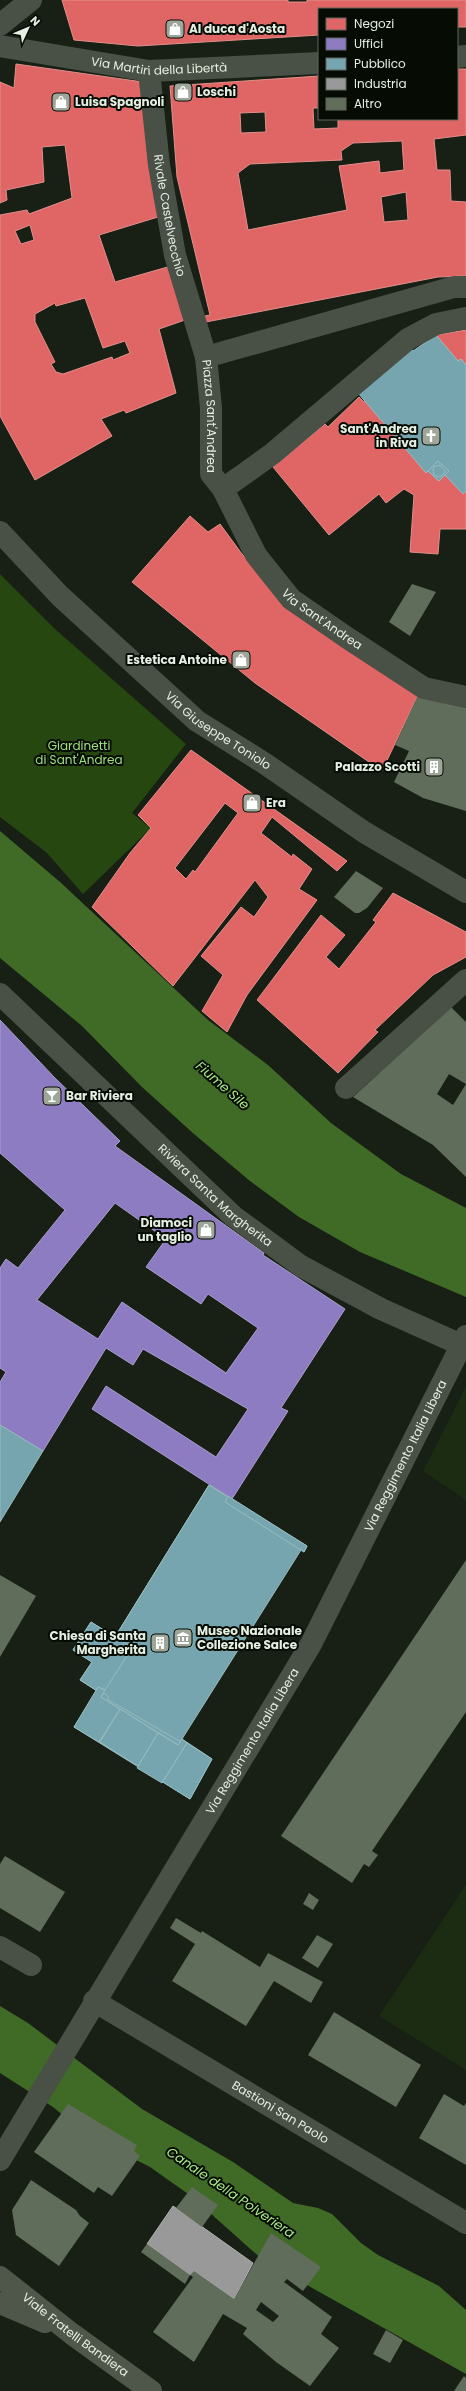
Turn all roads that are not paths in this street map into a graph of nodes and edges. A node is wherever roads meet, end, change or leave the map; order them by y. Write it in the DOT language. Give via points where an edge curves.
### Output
graph roads {
  1 [pos="31,0"];
  2 [pos="0,25"];
  3 [pos="0,46"];
  4 [pos="318,63"];
  5 [pos="149,71"];
  6 [pos="466,287"];
  7 [pos="466,318"];
  8 [pos="206,357"];
  9 [pos="222,489"];
  10 [pos="0,532"];
  11 [pos="466,697"];
  12 [pos="466,892"];
  13 [pos="466,980"];
  14 [pos="0,994"];
  15 [pos="346,1088"];
  16 [pos="465,1343"];
  17 [pos="0,1947"];
  18 [pos="31,1965"];
  19 [pos="89,2010"];
  20 [pos="0,2160"];
  21 [pos="466,2223"];
  22 [pos="0,2278"];
  23 [pos="0,2303"];
  24 [pos="72,2334"];
  25 [pos="151,2391"];
  1 -- 2 [label="street"];
  3 -- 5 [label="street, Via Martiri della Libertà"];
  4 -- 5 [label="street, Via Martiri della Libertà"];
  5 -- 8 [label="street, Rivale Castelvecchio" via="159,165 175,255"];
  6 -- 8 [label="street, Piazza Sant'Andrea" via="454,287"];
  7 -- 9 [label="street, Piazza Sant'Andrea" via="436,324 408,339 272,454"];
  8 -- 9 [label="street, Piazza Sant'Andrea" via="211,408 211,474"];
  9 -- 11 [label="street, Via Sant'Andrea" via="256,555 292,599 424,688"];
  10 -- 12 [label="street, Via Giuseppe Toniolo" via="60,596 197,721 264,763 364,832"];
  13 -- 15 [label="street"];
  14 -- 16 [label="street, Riviera Santa Margherita" via="233,1216 300,1266 381,1309"];
  16 -- 19 [label="street, Via Reggimento Italia Libera" via="312,1644"];
  17 -- 18 [label="street"];
  19 -- 20 [label="street, Via Reggimento Italia Libera"];
  19 -- 21 [label="street, Bastioni San Paolo"];
  22 -- 24 [label="main road, Viale Fratelli Bandiera"];
  23 -- 24 [label="main road"];
  24 -- 25 [label="main road, Viale Fratelli Bandiera"];
}
